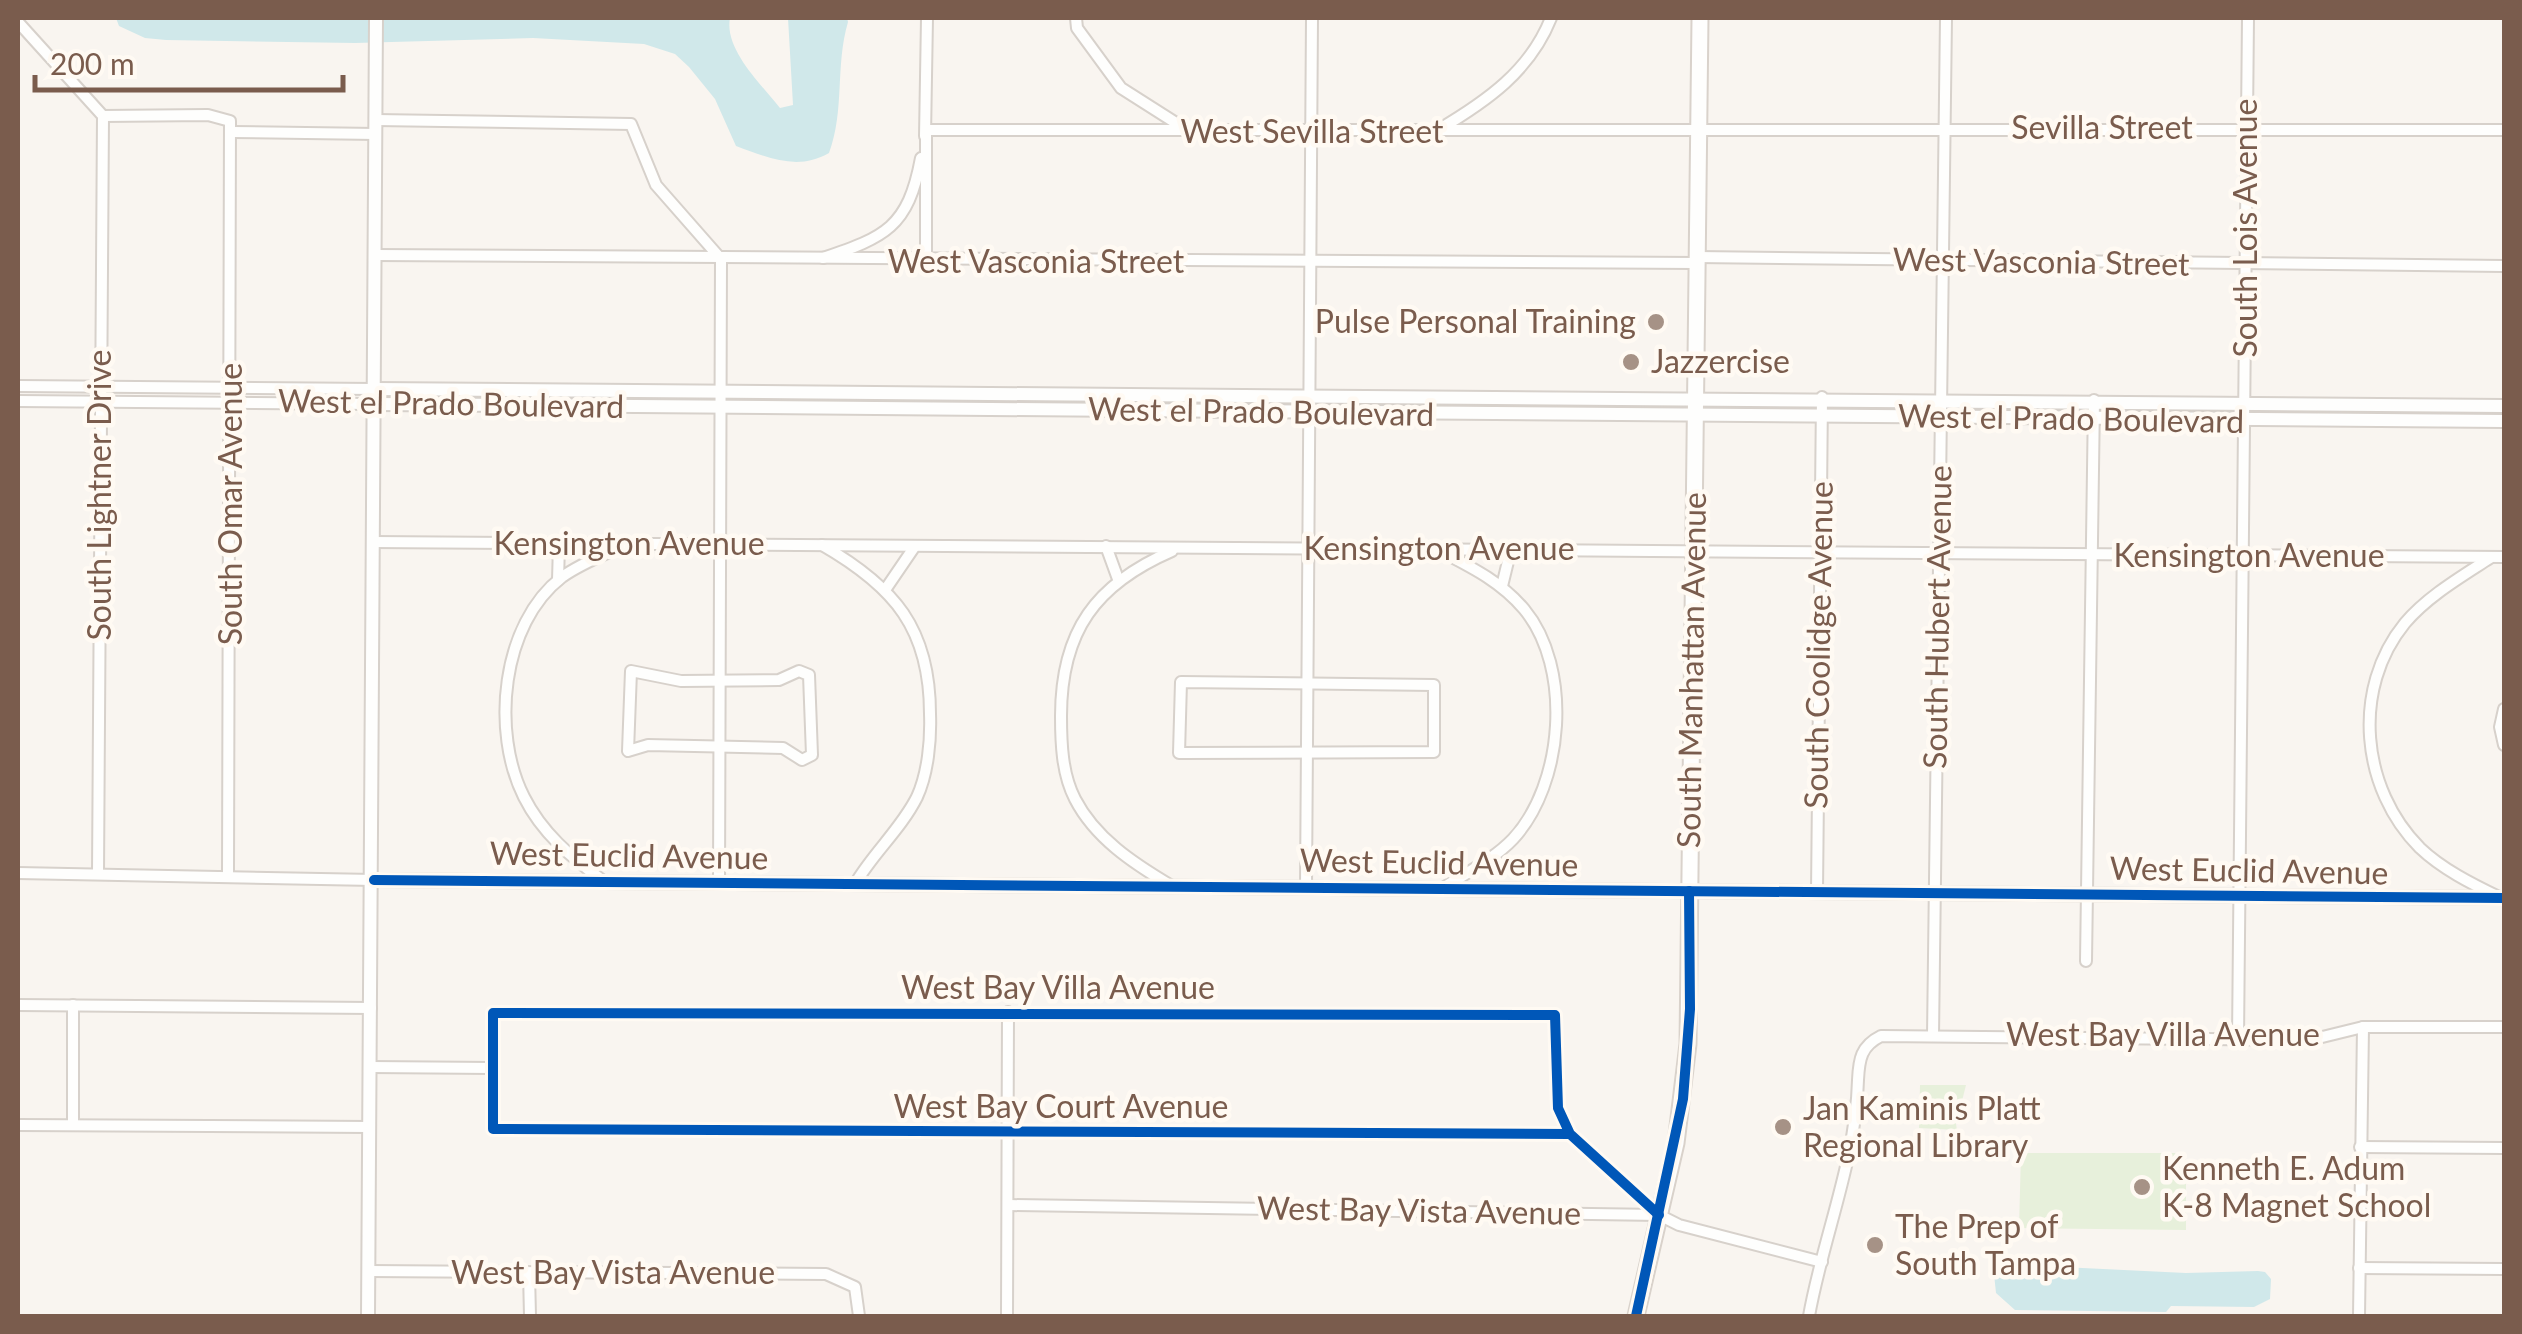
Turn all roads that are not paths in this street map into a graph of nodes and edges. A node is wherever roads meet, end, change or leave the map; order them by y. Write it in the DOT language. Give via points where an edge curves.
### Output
graph roads {
  1 [pos="376,18"];
  2 [pos="926,18"];
  3 [pos="1076,18"];
  4 [pos="1312,18"];
  5 [pos="1551,18"];
  6 [pos="1700,18"];
  7 [pos="1946,18"];
  8 [pos="2248,18"];
  9 [pos="18,22"];
  10 [pos="102,116"];
  11 [pos="376,127"];
  12 [pos="1944,127"];
  13 [pos="2247,128"];
  14 [pos="926,130"];
  15 [pos="1699,130"];
  16 [pos="2504,130"];
  17 [pos="1188,131"];
  18 [pos="232,132"];
  19 [pos="1309,132"];
  20 [pos="1434,132"];
  21 [pos="376,256"];
  22 [pos="721,259"];
  23 [pos="815,260"];
  24 [pos="1697,260"];
  25 [pos="926,261"];
  26 [pos="1942,262"];
  27 [pos="1308,264"];
  28 [pos="2246,264"];
  29 [pos="2504,266"];
  30 [pos="18,386"];
  31 [pos="100,387"];
  32 [pos="232,388"];
  33 [pos="925,393"];
  34 [pos="375,396"];
  35 [pos="1757,397"];
  36 [pos="1822,397"];
  37 [pos="1473,398"];
  38 [pos="1632,398"];
  39 [pos="1694,398"];
  40 [pos="1941,399"];
  41 [pos="18,400"];
  42 [pos="721,400"];
  43 [pos="2094,400"];
  44 [pos="100,401"];
  45 [pos="232,402"];
  46 [pos="1116,402"];
  47 [pos="2245,403"];
  48 [pos="2400,404"];
  49 [pos="1309,405"];
  50 [pos="2504,406"];
  51 [pos="926,410"];
  52 [pos="1472,414"];
  53 [pos="1632,417"];
  54 [pos="1758,417"];
  55 [pos="1822,417"];
  56 [pos="1941,417"];
  57 [pos="1694,418"];
  58 [pos="2094,421"];
  59 [pos="2245,421"];
  60 [pos="2400,421"];
  61 [pos="2504,422"];
  62 [pos="373,542"];
  63 [pos="629,544"];
  64 [pos="720,544"];
  65 [pos="558,545"];
  66 [pos="821,545"];
  67 [pos="915,546"];
  68 [pos="1106,546"];
  69 [pos="1178,548"];
  70 [pos="1308,548"];
  71 [pos="1511,549"];
  72 [pos="1437,550"];
  73 [pos="1694,550"];
  74 [pos="1820,553"];
  75 [pos="1940,554"];
  76 [pos="2092,556"];
  77 [pos="2242,557"];
  78 [pos="2491,557"];
  79 [pos="2504,557"];
  80 [pos="1118,579"];
  81 [pos="558,580"];
  82 [pos="1502,586"];
  83 [pos="886,590"];
  84 [pos="720,679"];
  85 [pos="1308,684"];
  86 [pos="2504,709"];
  87 [pos="2504,745"];
  88 [pos="720,747"];
  89 [pos="1308,751"];
  90 [pos="18,873"];
  91 [pos="98,874"];
  92 [pos="228,875"];
  93 [pos="374,880"];
  94 [pos="602,880"];
  95 [pos="719,883"];
  96 [pos="855,884"];
  97 [pos="1170,885"];
  98 [pos="1306,887"];
  99 [pos="1443,888"];
  100 [pos="1689,890"];
  101 [pos="1816,892"];
  102 [pos="1934,892"];
  103 [pos="2086,894"];
  104 [pos="2239,896"];
  105 [pos="2503,898"];
  106 [pos="2086,961"];
  107 [pos="18,1005"];
  108 [pos="73,1005"];
  109 [pos="371,1008"];
  110 [pos="1008,1012"];
  111 [pos="2363,1027"];
  112 [pos="2504,1027"];
  113 [pos="1933,1036"];
  114 [pos="2238,1038"];
  115 [pos="371,1067"];
  116 [pos="492,1068"];
  117 [pos="18,1124"];
  118 [pos="73,1125"];
  119 [pos="369,1127"];
  120 [pos="1008,1131"];
  121 [pos="1570,1134"];
  122 [pos="2360,1146"];
  123 [pos="2504,1148"];
  124 [pos="1009,1204"];
  125 [pos="1659,1215"];
  126 [pos="1822,1262"];
  127 [pos="2359,1268"];
  128 [pos="2504,1269"];
  129 [pos="369,1272"];
  130 [pos="529,1273"];
  131 [pos="368,1316"];
  132 [pos="530,1316"];
  133 [pos="859,1316"];
  134 [pos="1007,1316"];
  135 [pos="1636,1316"];
  136 [pos="1809,1316"];
  137 [pos="2359,1316"];
  1 -- 11 [label="street"];
  2 -- 14 [label="street"];
  3 -- 17 [label="street" via="1120,88"];
  4 -- 19 [label="street"];
  5 -- 20 [label="street" via="1537,52 1477,108"];
  6 -- 15 [label="main road, South Manhattan Avenue"];
  7 -- 12 [label="street, South Hubert Avenue"];
  8 -- 13 [label="street, South Lois Avenue"];
  9 -- 10 [label="street"];
  10 -- 18 [label="street" via="208,116 230,122"];
  10 -- 31 [label="street, South Lightner Drive"];
  11 -- 18 [label="street"];
  11 -- 21 [label="street"];
  11 -- 22 [label="street" via="631,124 656,184"];
  12 -- 13 [label="street, Sevilla Street"];
  12 -- 15 [label="street, Sevilla Street"];
  12 -- 26 [label="street, South Hubert Avenue"];
  13 -- 16 [label="street, Sevilla Street"];
  13 -- 28 [label="street, South Lois Avenue"];
  14 -- 17 [label="street, West Sevilla Street"];
  14 -- 23 [label="street" via="914,192 881,238"];
  14 -- 25 [label="street"];
  15 -- 20 [label="street, West Sevilla Street"];
  15 -- 24 [label="main road, South Manhattan Avenue"];
  17 -- 19 [label="street, West Sevilla Street"];
  18 -- 32 [label="street, South Omar Avenue"];
  19 -- 20 [label="street, West Sevilla Street"];
  19 -- 27 [label="street"];
  21 -- 22 [label="street, West Vasconia Street"];
  21 -- 34 [label="street"];
  22 -- 23 [label="street, West Vasconia Street"];
  22 -- 42 [label="street"];
  23 -- 25 [label="street, West Vasconia Street"];
  24 -- 26 [label="street, West Vasconia Street"];
  24 -- 27 [label="street, West Vasconia Street"];
  24 -- 39 [label="main road, South Manhattan Avenue"];
  25 -- 27 [label="street, West Vasconia Street"];
  26 -- 28 [label="street, West Vasconia Street"];
  26 -- 40 [label="street, South Hubert Avenue"];
  27 -- 49 [label="street"];
  28 -- 29 [label="street, West Vasconia Street"];
  28 -- 47 [label="street, South Lois Avenue"];
  30 -- 31 [label="street, West el Prado Boulevard"];
  31 -- 32 [label="street, West el Prado Boulevard"];
  31 -- 44 [label="street, South Lightner Drive"];
  32 -- 34 [label="street, West el Prado Boulevard"];
  32 -- 45 [label="street, South Omar Avenue"];
  33 -- 42 [label="street, West el Prado Boulevard"];
  33 -- 46 [label="street, West el Prado Boulevard"];
  33 -- 51 [label="street"];
  34 -- 42 [label="street, West el Prado Boulevard"];
  34 -- 45 [label="street, West el Prado Boulevard"];
  34 -- 62 [label="street"];
  35 -- 36 [label="street, West el Prado Boulevard"];
  35 -- 39 [label="street, West el Prado Boulevard"];
  35 -- 54 [label="street"];
  36 -- 40 [label="street, West el Prado Boulevard"];
  36 -- 55 [label="street, South Coolidge Avenue"];
  37 -- 38 [label="street, West el Prado Boulevard"];
  37 -- 49 [label="street, West el Prado Boulevard"];
  37 -- 52 [label="street"];
  38 -- 39 [label="street, West el Prado Boulevard"];
  38 -- 53 [label="street"];
  39 -- 57 [label="main road, South Manhattan Avenue"];
  40 -- 43 [label="street, West el Prado Boulevard"];
  40 -- 56 [label="street, South Hubert Avenue"];
  41 -- 44 [label="street, West el Prado Boulevard"];
  42 -- 51 [label="street, West el Prado Boulevard"];
  42 -- 64 [label="street"];
  43 -- 47 [label="street, West el Prado Boulevard"];
  43 -- 58 [label="street"];
  44 -- 45 [label="street, West el Prado Boulevard"];
  44 -- 91 [label="street, South Lightner Drive"];
  45 -- 92 [label="street, South Omar Avenue"];
  46 -- 49 [label="street, West el Prado Boulevard"];
  46 -- 51 [label="street, West el Prado Boulevard"];
  47 -- 48 [label="street, West el Prado Boulevard"];
  47 -- 59 [label="street, South Lois Avenue"];
  48 -- 50 [label="street, West el Prado Boulevard"];
  48 -- 60 [label="street"];
  49 -- 52 [label="street, West el Prado Boulevard"];
  49 -- 70 [label="street"];
  52 -- 53 [label="street, West el Prado Boulevard"];
  53 -- 57 [label="street, West el Prado Boulevard"];
  54 -- 55 [label="street, West el Prado Boulevard"];
  54 -- 57 [label="street, West el Prado Boulevard"];
  55 -- 56 [label="street, West el Prado Boulevard"];
  55 -- 74 [label="street, South Coolidge Avenue"];
  56 -- 58 [label="street, West el Prado Boulevard"];
  56 -- 75 [label="street, South Hubert Avenue"];
  57 -- 73 [label="main road, South Manhattan Avenue"];
  58 -- 59 [label="street, West el Prado Boulevard"];
  58 -- 76 [label="street"];
  59 -- 60 [label="street, West el Prado Boulevard"];
  59 -- 77 [label="street, South Lois Avenue"];
  60 -- 61 [label="street, West el Prado Boulevard"];
  62 -- 65 [label="street, Kensington Avenue"];
  62 -- 93 [label="street"];
  63 -- 64 [label="street, Kensington Avenue"];
  63 -- 65 [label="street, Kensington Avenue"];
  63 -- 81 [label="street"];
  64 -- 66 [label="street, Kensington Avenue"];
  64 -- 84 [label="street"];
  65 -- 81 [label="street"];
  66 -- 67 [label="street, Kensington Avenue"];
  66 -- 83 [label="street"];
  67 -- 68 [label="street, Kensington Avenue"];
  67 -- 83 [label="street"];
  68 -- 69 [label="street, Kensington Avenue"];
  68 -- 80 [label="street"];
  69 -- 70 [label="street, Kensington Avenue"];
  69 -- 80 [label="street"];
  70 -- 72 [label="street, Kensington Avenue"];
  70 -- 85 [label="street"];
  71 -- 72 [label="street, Kensington Avenue"];
  71 -- 73 [label="street, Kensington Avenue"];
  71 -- 82 [label="street"];
  72 -- 82 [label="street"];
  73 -- 74 [label="street, Kensington Avenue"];
  73 -- 100 [label="main road, South Manhattan Avenue"];
  74 -- 75 [label="street, Kensington Avenue"];
  74 -- 101 [label="street, South Coolidge Avenue"];
  75 -- 76 [label="street, Kensington Avenue"];
  75 -- 102 [label="street, South Hubert Avenue"];
  76 -- 77 [label="street, Kensington Avenue"];
  76 -- 103 [label="street"];
  77 -- 78 [label="street, Kensington Avenue"];
  77 -- 104 [label="street, South Lois Avenue"];
  78 -- 79 [label="street, Kensington Avenue"];
  78 -- 105 [label="street" via="2405,624 2380,663 2369,725 2374,767 2403,828 2423,851"];
  80 -- 97 [label="street" via="1076,631 1066,658 1065,768 1074,798 1096,830"];
  81 -- 94 [label="street" via="534,608 510,668 509,744 526,800 568,855"];
  82 -- 99 [label="street" via="1526,612 1550,662 1550,768 1512,840"];
  83 -- 96 [label="street" via="925,655 930,731 918,795"];
  84 -- 88 [label="street"];
  84 -- 88 [label="street" via="666,680 631,671 626,740 628,751 648,745"];
  84 -- 88 [label="street" via="808,674 812,755 802,760 783,748"];
  85 -- 89 [label="street"];
  85 -- 89 [label="street" via="1434,685 1434,752"];
  85 -- 89 [label="street" via="1181,682 1180,753"];
  86 -- 87 [label="street"];
  88 -- 95 [label="street"];
  89 -- 98 [label="street"];
  90 -- 91 [label="street, West Euclid Avenue"];
  91 -- 92 [label="street, West Euclid Avenue"];
  92 -- 93 [label="street, West Euclid Avenue"];
  93 -- 94 [label="street, West Euclid Avenue"];
  93 -- 109 [label="street"];
  94 -- 95 [label="street, West Euclid Avenue"];
  95 -- 96 [label="street, West Euclid Avenue"];
  96 -- 97 [label="street, West Euclid Avenue"];
  97 -- 98 [label="street, West Euclid Avenue"];
  98 -- 99 [label="street, West Euclid Avenue"];
  99 -- 100 [label="street, West Euclid Avenue"];
  100 -- 101 [label="street, West Euclid Avenue"];
  100 -- 125 [label="main road, South Manhattan Avenue" via="1688,1044"];
  101 -- 102 [label="street, West Euclid Avenue"];
  102 -- 103 [label="street, West Euclid Avenue"];
  102 -- 113 [label="street, South Hubert Avenue"];
  103 -- 104 [label="street, West Euclid Avenue"];
  103 -- 106 [label="street"];
  104 -- 105 [label="street, West Euclid Avenue"];
  104 -- 114 [label="street, South Lois Avenue"];
  107 -- 108 [label="street"];
  108 -- 109 [label="street"];
  108 -- 118 [label="street"];
  109 -- 115 [label="street"];
  110 -- 116 [label="street, West Bay Villa Avenue" via="493,1013"];
  110 -- 120 [label="street"];
  110 -- 121 [label="street, West Bay Villa Avenue" via="1555,1015 1558,1108"];
  111 -- 112 [label="street, West Bay Villa Avenue"];
  111 -- 114 [label="street, West Bay Villa Avenue" via="2310,1040"];
  111 -- 122 [label="street"];
  113 -- 114 [label="street, West Bay Villa Avenue"];
  113 -- 126 [label="street, West Bay Villa Avenue" via="1881,1036 1869,1042 1859,1062 1858,1120"];
  115 -- 116 [label="street"];
  115 -- 119 [label="street"];
  116 -- 120 [label="street, West Bay Court Avenue" via="493,1129"];
  117 -- 118 [label="street"];
  118 -- 119 [label="street"];
  119 -- 129 [label="street"];
  120 -- 121 [label="street, West Bay Court Avenue"];
  120 -- 124 [label="street"];
  121 -- 125 [label="street"];
  122 -- 123 [label="street"];
  122 -- 127 [label="street"];
  124 -- 125 [label="street, West Bay Vista Avenue"];
  124 -- 134 [label="street"];
  125 -- 126 [label="street, West Bay Vista Avenue"];
  125 -- 135 [label="main road, South Manhattan Avenue"];
  126 -- 136 [label="street"];
  127 -- 128 [label="street"];
  127 -- 137 [label="street"];
  129 -- 130 [label="street, West Bay Vista Avenue"];
  129 -- 131 [label="street"];
  130 -- 132 [label="street"];
  130 -- 133 [label="street, West Bay Vista Avenue" via="826,1274 855,1287"];
}
